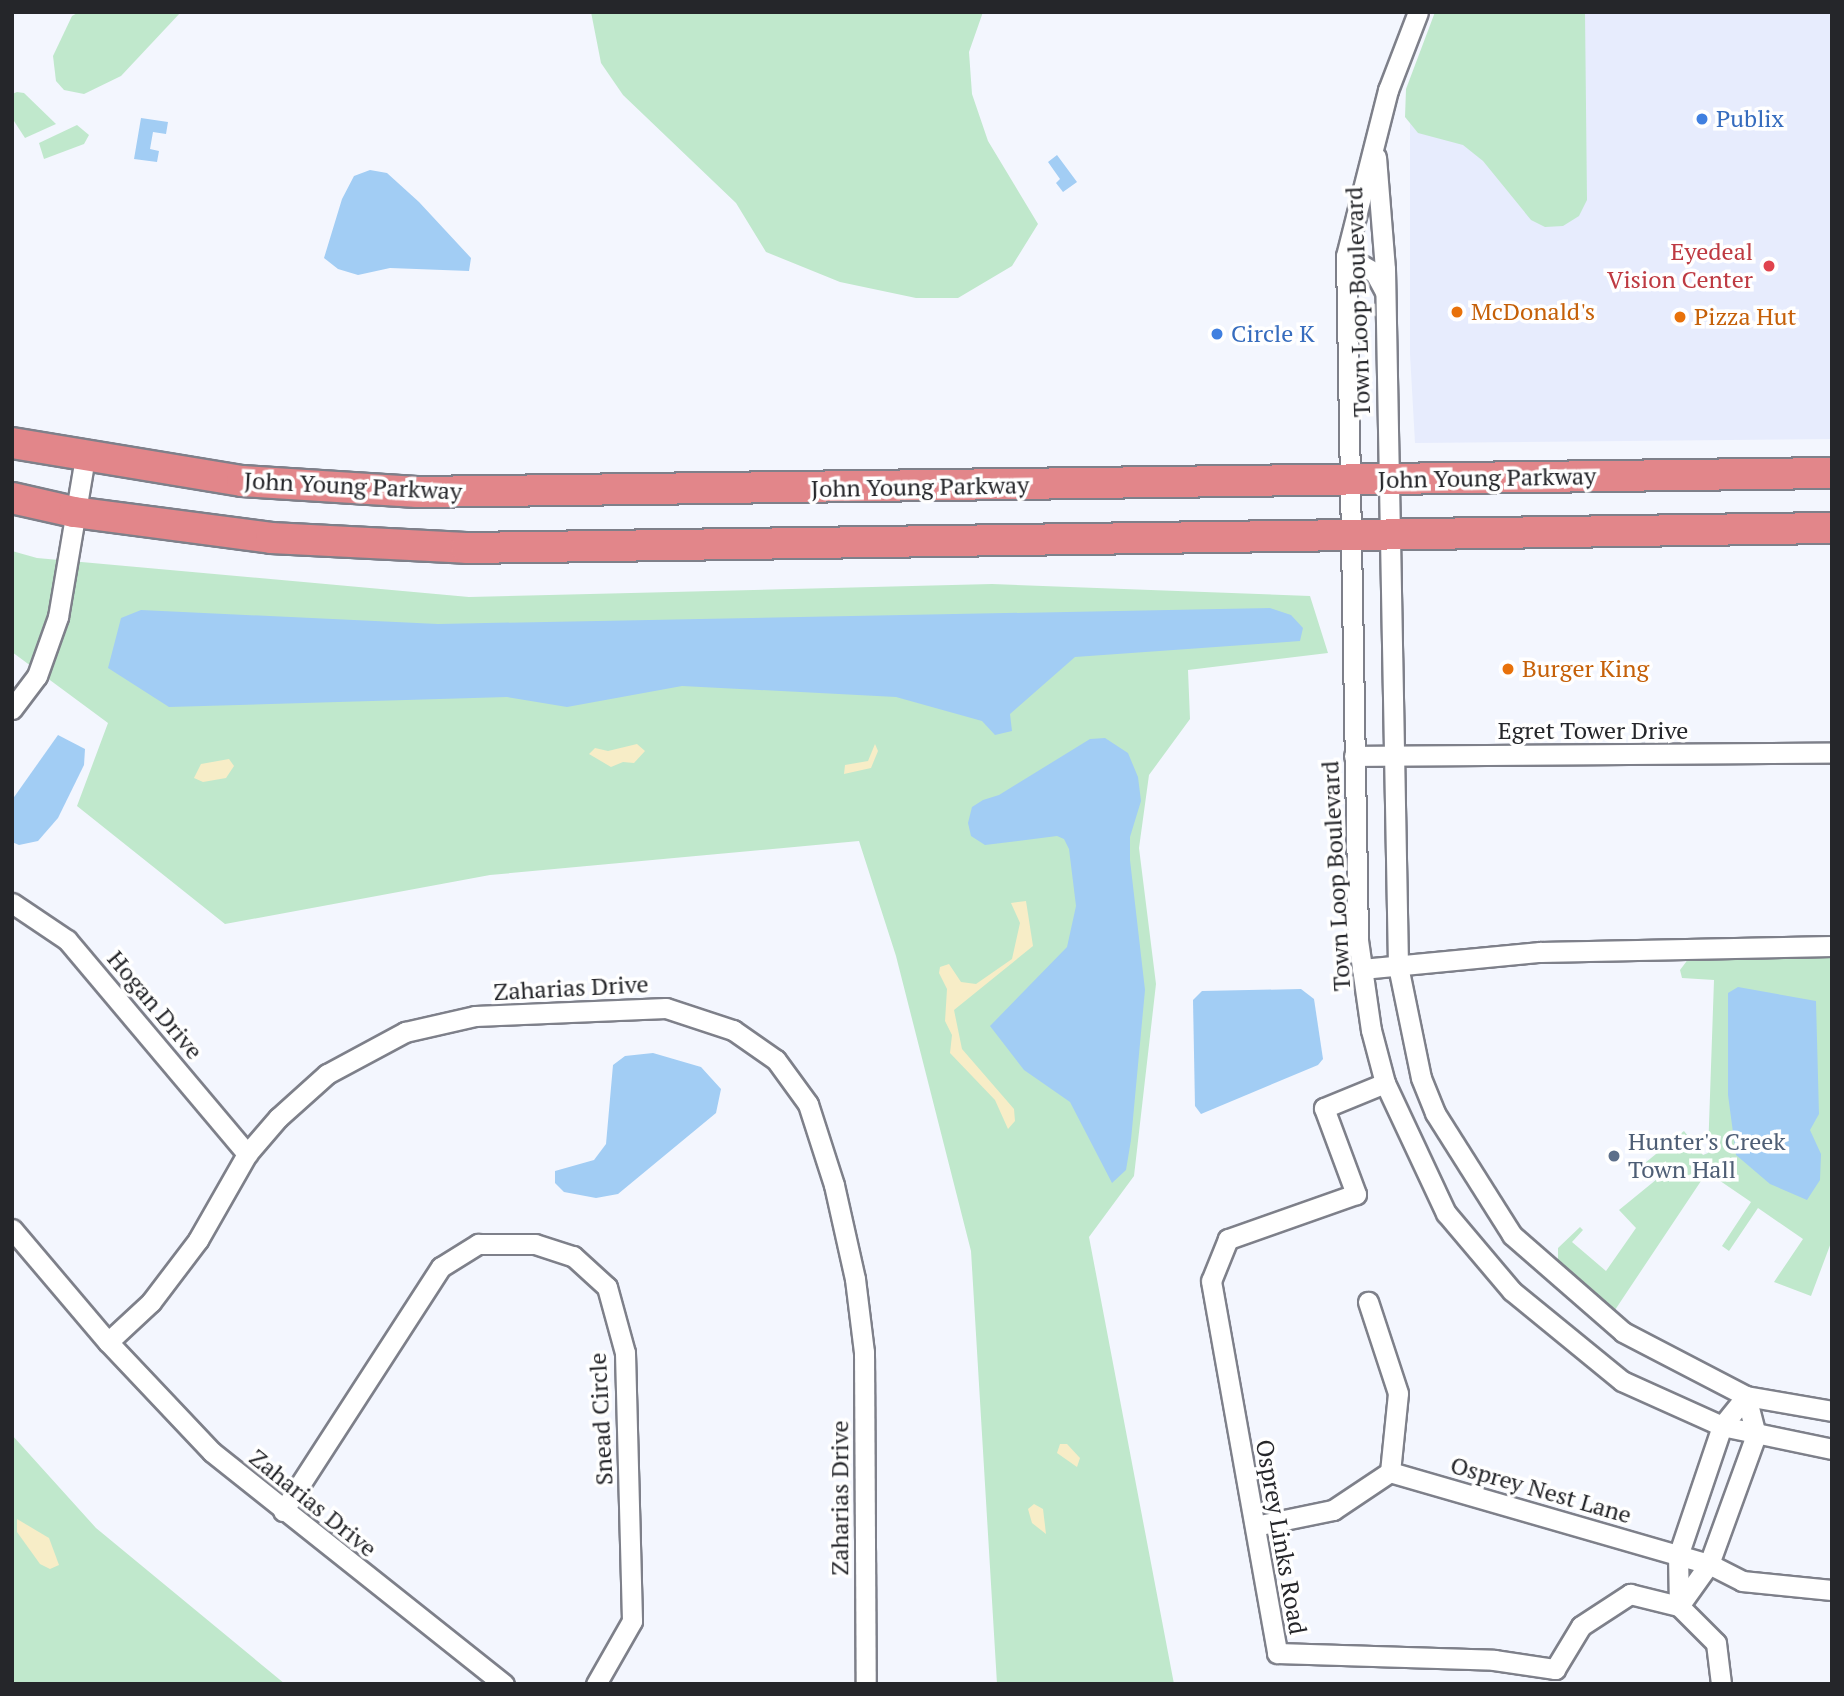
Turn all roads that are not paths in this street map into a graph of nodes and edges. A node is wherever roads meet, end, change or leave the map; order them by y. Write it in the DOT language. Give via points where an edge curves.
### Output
graph roads {
  1 [pos="1418,12"];
  2 [pos="1375,142"];
  3 [pos="1346,256"];
  4 [pos="1385,293"];
  5 [pos="12,443"];
  6 [pos="85,458"];
  7 [pos="1832,473"];
  8 [pos="1389,480"];
  9 [pos="1347,481"];
  10 [pos="12,498"];
  11 [pos="74,512"];
  12 [pos="1832,528"];
  13 [pos="1348,534"];
  14 [pos="1391,534"];
  15 [pos="12,709"];
  16 [pos="1832,753"];
  17 [pos="1354,756"];
  18 [pos="1392,757"];
  19 [pos="12,903"];
  20 [pos="1832,946"];
  21 [pos="1398,966"];
  22 [pos="1362,969"];
  23 [pos="1385,1083"];
  24 [pos="247,1154"];
  25 [pos="12,1229"];
  26 [pos="1368,1302"];
  27 [pos="108,1342"];
  28 [pos="1746,1396"];
  29 [pos="1832,1411"];
  30 [pos="1721,1426"];
  31 [pos="1756,1436"];
  32 [pos="1832,1449"];
  33 [pos="1390,1472"];
  34 [pos="283,1511"];
  35 [pos="1255,1526"];
  36 [pos="1678,1556"];
  37 [pos="1709,1564"];
  38 [pos="1832,1590"];
  39 [pos="1679,1606"];
  40 [pos="504,1684"];
  41 [pos="596,1684"];
  42 [pos="866,1684"];
  43 [pos="1721,1684"];
  1 -- 2 [label="street, Town Loop Boulevard" via="1388,90"];
  2 -- 3 [label="street, Town Loop Boulevard"];
  2 -- 4 [label="street, Town Loop Boulevard"];
  3 -- 4 [label="street" via="1375,273"];
  3 -- 9 [label="street, Town Loop Boulevard"];
  4 -- 8 [label="street, Town Loop Boulevard"];
  5 -- 6 [label="highway, John Young Parkway"];
  6 -- 9 [label="highway, John Young Parkway" via="242,481 417,492"];
  6 -- 11 [label="street"];
  7 -- 8 [label="highway, John Young Parkway"];
  8 -- 9 [label="highway, John Young Parkway"];
  8 -- 14 [label="street, Town Loop Boulevard"];
  9 -- 13 [label="street, Town Loop Boulevard"];
  10 -- 11 [label="highway"];
  11 -- 13 [label="highway" via="271,538 466,548"];
  11 -- 15 [label="street" via="58,617 37,676"];
  12 -- 14 [label="highway"];
  13 -- 14 [label="highway"];
  13 -- 17 [label="street, Town Loop Boulevard"];
  14 -- 18 [label="street, Town Loop Boulevard"];
  16 -- 18 [label="street, Egret Tower Drive"];
  17 -- 18 [label="street, Egret Tower Drive"];
  17 -- 22 [label="street, Town Loop Boulevard"];
  18 -- 21 [label="street, Town Loop Boulevard"];
  19 -- 24 [label="street, Hogan Drive" via="66,940"];
  20 -- 21 [label="street" via="1540,952"];
  21 -- 22 [label="street"];
  21 -- 28 [label="street, Town Loop Boulevard" via="1421,1078 1435,1113 1512,1235 1623,1332"];
  22 -- 23 [label="street, Town Loop Boulevard"];
  23 -- 30 [label="street, Town Loop Boulevard" via="1446,1213 1512,1291 1622,1381"];
  23 -- 35 [label="street, Osprey Links Road" via="1324,1108 1356,1194 1228,1239 1211,1281"];
  24 -- 27 [label="street, Zaharias Drive" via="198,1240 151,1302"];
  24 -- 42 [label="street, Zaharias Drive" via="327,1074 405,1032 475,1016 666,1008 755,1042 776,1060 808,1104 834,1185 855,1279 864,1352"];
  25 -- 27 [label="street, Zaharias Drive"];
  26 -- 33 [label="street" via="1398,1393"];
  27 -- 34 [label="street, Zaharias Drive" via="212,1452"];
  28 -- 29 [label="street, Town Loop Boulevard"];
  28 -- 30 [label="street"];
  28 -- 31 [label="street"];
  30 -- 31 [label="street, Town Loop Boulevard"];
  30 -- 36 [label="street"];
  31 -- 32 [label="street, Town Loop Boulevard"];
  31 -- 37 [label="street"];
  33 -- 35 [label="street" via="1333,1510"];
  33 -- 36 [label="street, Osprey Nest Lane"];
  34 -- 40 [label="street, Zaharias Drive"];
  34 -- 41 [label="street, Snead Circle" via="441,1267 478,1244 535,1244 573,1256 607,1287 625,1353 632,1621"];
  35 -- 39 [label="street, Osprey Links Road" via="1277,1653 1494,1660 1555,1669 1581,1626 1630,1594"];
  36 -- 37 [label="street, Osprey Nest Lane"];
  36 -- 39 [label="street"];
  37 -- 38 [label="street, Osprey Nest Lane" via="1742,1581"];
  37 -- 39 [label="street"];
  39 -- 43 [label="street" via="1716,1643"];
}
